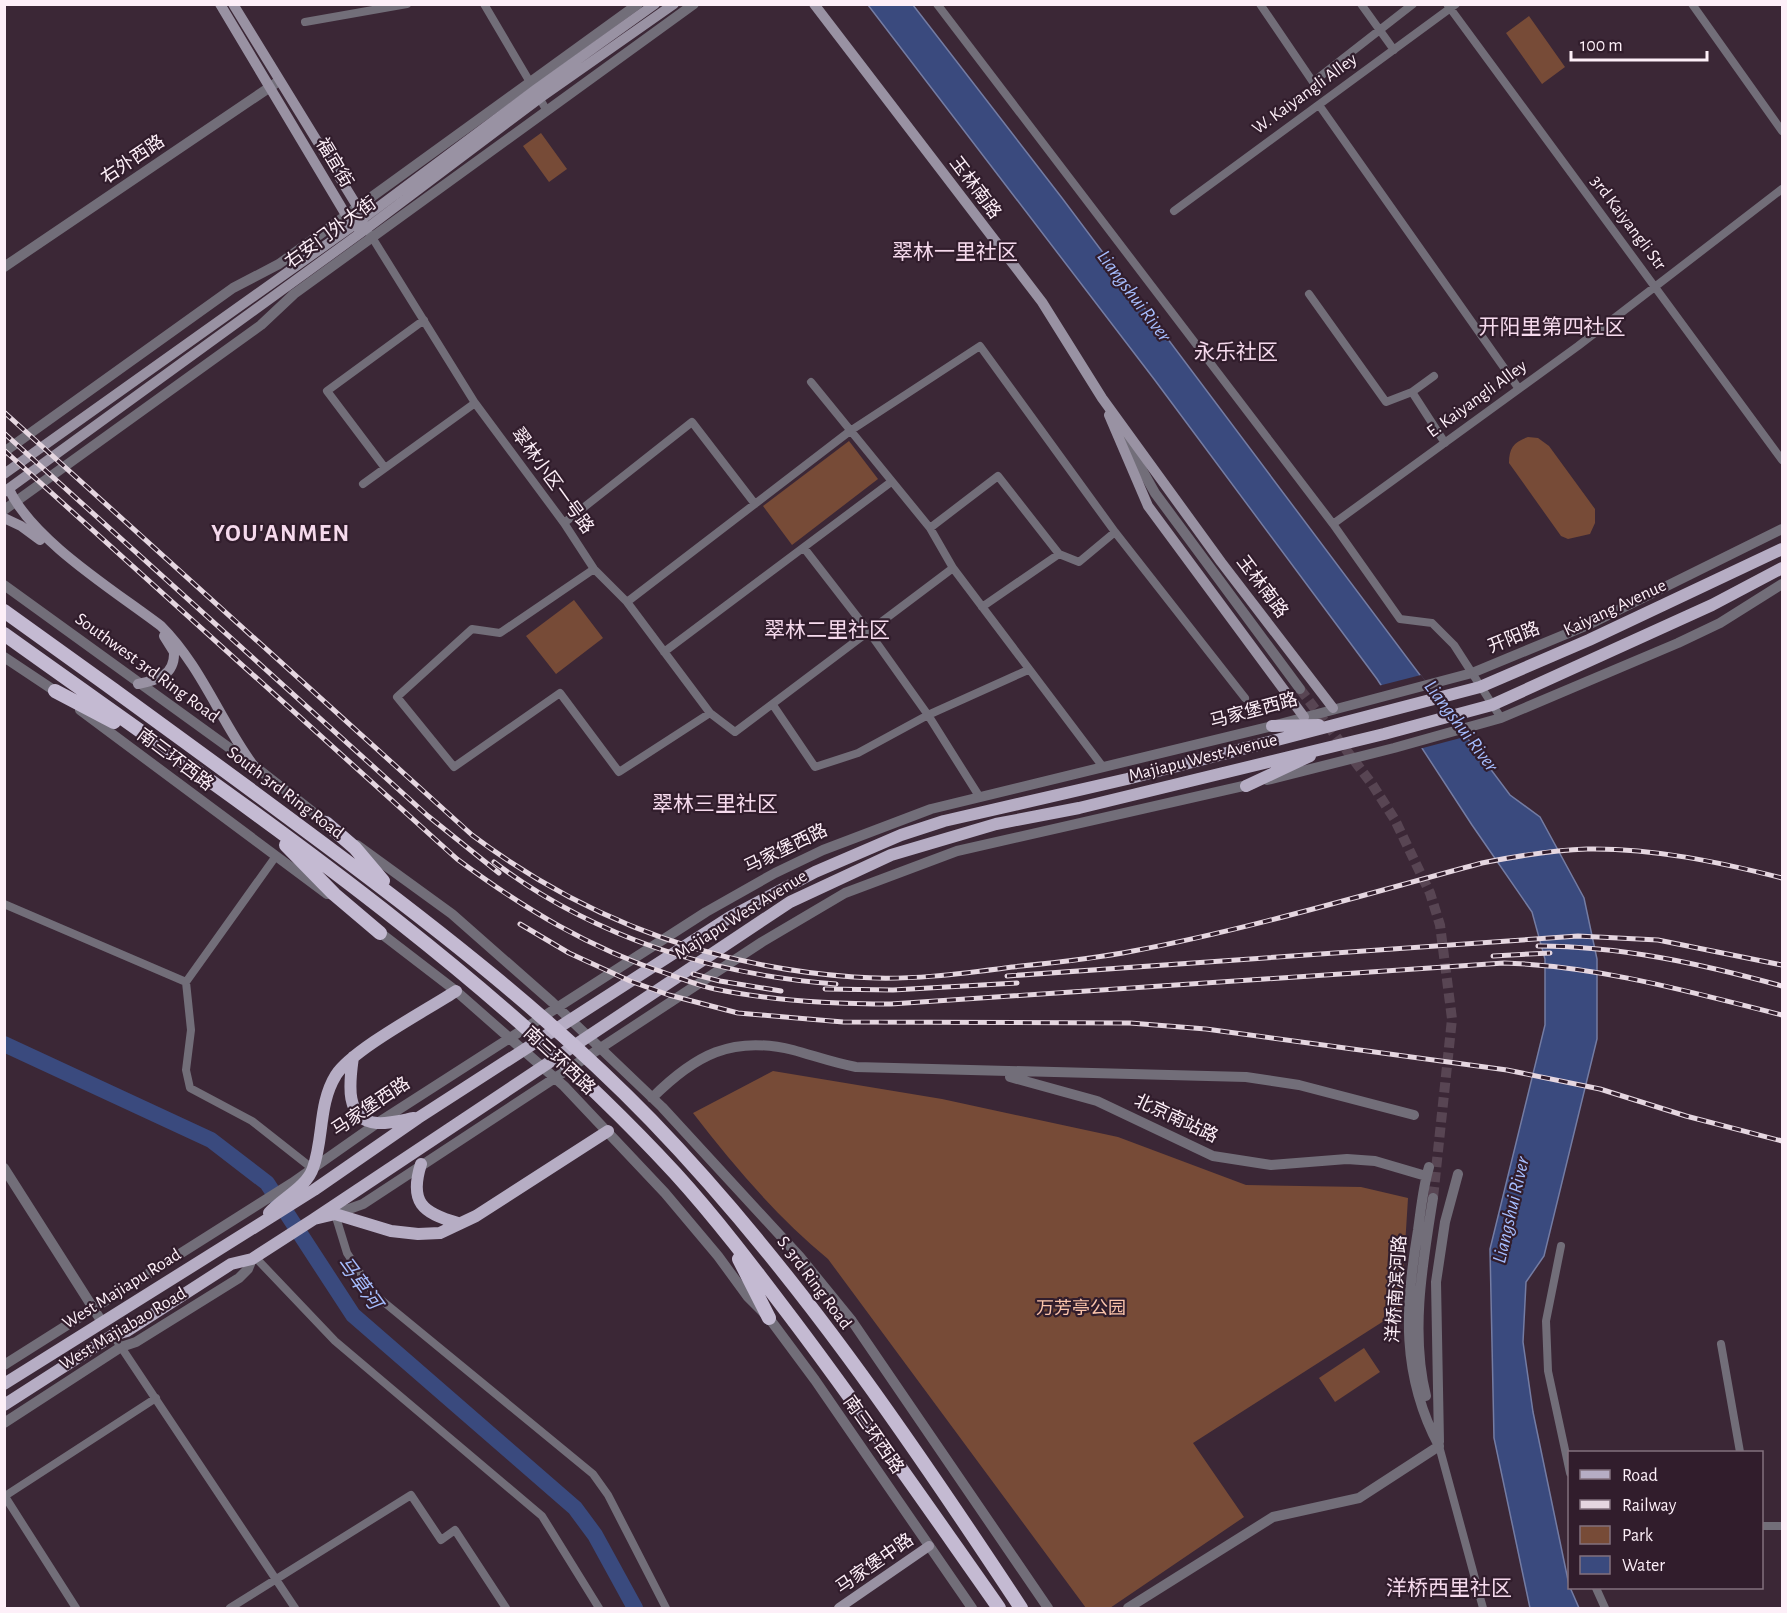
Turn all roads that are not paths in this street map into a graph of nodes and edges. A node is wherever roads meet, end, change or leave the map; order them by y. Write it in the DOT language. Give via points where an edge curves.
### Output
graph roads {
  1 [pos="220,4"];
  2 [pos="233,4"];
  3 [pos="352,4"];
  4 [pos="407,4"];
  5 [pos="484,4"];
  6 [pos="638,4"];
  7 [pos="655,4"];
  8 [pos="674,4"];
  9 [pos="694,4"];
  10 [pos="814,4"];
  11 [pos="937,4"];
  12 [pos="1260,4"];
  13 [pos="1361,4"];
  14 [pos="1413,4"];
  15 [pos="1692,4"];
  16 [pos="1451,6"];
  17 [pos="356,14"];
  18 [pos="306,22"];
  19 [pos="1380,32"];
  20 [pos="1394,50"];
  21 [pos="274,84"];
  22 [pos="535,90"];
  23 [pos="1319,105"];
  24 [pos="547,111"];
  25 [pos="493,121"];
  26 [pos="1782,131"];
  27 [pos="459,133"];
  28 [pos="1782,189"];
  29 [pos="357,206"];
  30 [pos="1174,211"];
  31 [pos="345,214"];
  32 [pos="363,228"];
  33 [pos="4,267"];
  34 [pos="1655,286"];
  35 [pos="1309,294"];
  36 [pos="424,320"];
  37 [pos="1434,376"];
  38 [pos="811,382"];
  39 [pos="1519,389"];
  40 [pos="1412,392"];
  41 [pos="1102,398"];
  42 [pos="475,403"];
  43 [pos="850,430"];
  44 [pos="1445,443"];
  45 [pos="4,452"];
  46 [pos="1782,460"];
  47 [pos="386,468"];
  48 [pos="4,474"];
  49 [pos="891,482"];
  50 [pos="363,484"];
  51 [pos="7,491"];
  52 [pos="15,502"];
  53 [pos="755,504"];
  54 [pos="4,510"];
  55 [pos="4,518"];
  56 [pos="564,523"];
  57 [pos="1333,524"];
  58 [pos="930,528"];
  59 [pos="1782,529"];
  60 [pos="1115,531"];
  61 [pos="804,548"];
  62 [pos="1782,549"];
  63 [pos="1059,554"];
  64 [pos="953,568"];
  65 [pos="1782,568"];
  66 [pos="594,569"];
  67 [pos="1782,584"];
  68 [pos="4,585"];
  69 [pos="627,602"];
  70 [pos="982,607"];
  71 [pos="4,611"];
  72 [pos="869,632"];
  73 [pos="4,634"];
  74 [pos="664,652"];
  75 [pos="4,657"];
  76 [pos="1028,670"];
  77 [pos="1472,673"];
  78 [pos="138,684"];
  79 [pos="1480,687"];
  80 [pos="1300,689"];
  81 [pos="55,691"];
  82 [pos="1245,698"];
  83 [pos="1362,701"];
  84 [pos="773,705"];
  85 [pos="1492,705"];
  86 [pos="1333,708"];
  87 [pos="710,713"];
  88 [pos="928,715"];
  89 [pos="1304,717"];
  90 [pos="1373,717"];
  91 [pos="1501,718"];
  92 [pos="1344,724"];
  93 [pos="1272,726"];
  94 [pos="157,744"];
  95 [pos="1335,744"];
  96 [pos="254,765"];
  97 [pos="1103,767"];
  98 [pos="1246,786"];
  99 [pos="979,796"];
  100 [pos="239,803"];
  101 [pos="326,823"];
  102 [pos="276,856"];
  103 [pos="4,904"];
  104 [pos="415,912"];
  105 [pos="380,933"];
  106 [pos="186,982"];
  107 [pos="456,991"];
  108 [pos="537,1012"];
  109 [pos="353,1057"];
  110 [pos="986,1071"];
  111 [pos="652,1098"];
  112 [pos="1414,1115"];
  113 [pos="418,1118"];
  114 [pos="376,1124"];
  115 [pos="608,1131"];
  116 [pos="421,1164"];
  117 [pos="4,1168"];
  118 [pos="313,1169"];
  119 [pos="1428,1172"];
  120 [pos="1458,1174"];
  121 [pos="310,1185"];
  122 [pos="1433,1198"];
  123 [pos="325,1216"];
  124 [pos="458,1223"];
  125 [pos="725,1231"];
  126 [pos="1561,1246"];
  127 [pos="253,1258"];
  128 [pos="93,1308"];
  129 [pos="769,1318"];
  130 [pos="102,1322"];
  131 [pos="113,1335"];
  132 [pos="1721,1344"];
  133 [pos="121,1347"];
  134 [pos="4,1365"];
  135 [pos="4,1384"];
  136 [pos="156,1398"];
  137 [pos="4,1405"];
  138 [pos="4,1423"];
  139 [pos="1439,1446"];
  140 [pos="1740,1451"];
  141 [pos="1568,1468"];
  142 [pos="5,1496"];
  143 [pos="1763,1526"];
  144 [pos="1782,1526"];
  145 [pos="929,1546"];
  146 [pos="275,1579"];
  147 [pos="1597,1589"];
  148 [pos="76,1608"];
  149 [pos="230,1608"];
  150 [pos="295,1608"];
  151 [pos="506,1608"];
  152 [pos="599,1608"];
  153 [pos="666,1608"];
  154 [pos="839,1608"];
  155 [pos="972,1608"];
  156 [pos="999,1608"];
  157 [pos="1022,1608"];
  158 [pos="1048,1608"];
  159 [pos="1128,1608"];
  160 [pos="1483,1608"];
  161 [pos="1605,1608"];
  1 -- 21 [label="main road, 福宜街"];
  2 -- 21 [label="main road, 福宜街"];
  3 -- 17 [label="street"];
  4 -- 17 [label="street"];
  5 -- 22 [label="street"];
  6 -- 22 [label="street"];
  7 -- 22 [label="main road, 右安门外大街"];
  8 -- 22 [label="main road, 右安门外大街"];
  9 -- 24 [label="street"];
  10 -- 41 [label="main road, 玉林南路" via="1042,302"];
  11 -- 57 [label="street"];
  12 -- 19 [label="street" via="1313,82"];
  13 -- 19 [label="street"];
  14 -- 19 [label="street"];
  15 -- 26 [label="street"];
  16 -- 20 [label="street, W. Kaiyangli Alley"];
  16 -- 34 [label="street, 3rd Kaiyangli Str"];
  17 -- 18 [label="street"];
  19 -- 20 [label="street"];
  20 -- 23 [label="street, W. Kaiyangli Alley"];
  21 -- 29 [label="main road, 福宜街"];
  21 -- 31 [label="main road, 福宜街"];
  21 -- 33 [label="street, 右外西路"];
  22 -- 24 [label="street"];
  22 -- 25 [label="main road, 右安门外大街"];
  22 -- 27 [label="street"];
  22 -- 32 [label="main road, 右安门外大街"];
  23 -- 30 [label="street, W. Kaiyangli Alley"];
  23 -- 39 [label="street"];
  24 -- 32 [label="street"];
  25 -- 27 [label="street"];
  25 -- 32 [label="main road, 右安门外大街"];
  27 -- 29 [label="street"];
  28 -- 34 [label="street, E. Kaiyangli Alley"];
  29 -- 31 [label="street"];
  29 -- 32 [label="main road, 福宜街"];
  31 -- 32 [label="main road, 福宜街"];
  31 -- 45 [label="street" via="279,264 233,288"];
  32 -- 36 [label="street, 翠林小区一号路"];
  32 -- 48 [label="main road, 右安门外大街"];
  32 -- 51 [label="main road, 右安门外大街"];
  32 -- 52 [label="street" via="261,325"];
  34 -- 39 [label="street, E. Kaiyangli Alley"];
  34 -- 46 [label="street, 3rd Kaiyangli Str"];
  35 -- 40 [label="street" via="1386,402"];
  36 -- 42 [label="street, 翠林小区一号路"];
  36 -- 47 [label="street" via="327,391"];
  37 -- 40 [label="street"];
  38 -- 43 [label="street"];
  39 -- 44 [label="street, E. Kaiyangli Alley"];
  40 -- 44 [label="street"];
  41 -- 80 [label="street, 玉林南路" via="1155,493"];
  41 -- 86 [label="main road, 玉林南路"];
  41 -- 89 [label="main road, 玉林南路" via="1148,506"];
  42 -- 47 [label="street"];
  42 -- 56 [label="street, 翠林小区一号路"];
  43 -- 49 [label="street"];
  43 -- 53 [label="street"];
  43 -- 60 [label="street" via="980,346"];
  44 -- 57 [label="street, E. Kaiyangli Alley"];
  47 -- 50 [label="street"];
  49 -- 58 [label="street"];
  49 -- 61 [label="street"];
  51 -- 52 [label="main road"];
  52 -- 54 [label="street"];
  52 -- 96 [label="main road" via="37,531 177,642 231,735"];
  53 -- 56 [label="street" via="692,422"];
  53 -- 69 [label="street"];
  55 -- 78 [label="main road" via="21,526 167,640 174,652 168,673"];
  56 -- 66 [label="street, 翠林小区一号路"];
  57 -- 77 [label="street" via="1401,619 1432,623 1454,645"];
  58 -- 63 [label="street" via="998,476"];
  58 -- 64 [label="street"];
  59 -- 77 [label="street, 开阳路" via="1588,625"];
  60 -- 63 [label="street" via="1079,562"];
  60 -- 82 [label="street"];
  61 -- 72 [label="street"];
  61 -- 74 [label="street"];
  62 -- 79 [label="main road, Kaiyang Avenue"];
  63 -- 70 [label="street"];
  64 -- 70 [label="street"];
  64 -- 72 [label="street"];
  65 -- 85 [label="main road, Majiapu West Avenue" via="1712,605"];
  66 -- 69 [label="street, 翠林小区一号路"];
  66 -- 87 [label="street" via="500,633 472,629 397,696 454,766 560,693 619,772"];
  67 -- 91 [label="street" via="1720,623"];
  68 -- 78 [label="street, Southwest 3rd Ring Road"];
  69 -- 74 [label="street, 翠林小区一号路"];
  70 -- 76 [label="street"];
  71 -- 104 [label="highway, South 3rd Ring Road"];
  72 -- 84 [label="street"];
  72 -- 88 [label="street"];
  73 -- 94 [label="highway, South 3rd Ring Road"];
  74 -- 87 [label="street, 翠林小区一号路"];
  75 -- 81 [label="street, 南三环西路"];
  76 -- 88 [label="street"];
  76 -- 97 [label="street"];
  77 -- 79 [label="street"];
  77 -- 83 [label="street, 开阳路"];
  78 -- 96 [label="street, Southwest 3rd Ring Road"];
  79 -- 85 [label="street"];
  79 -- 90 [label="main road, Kaiyang Avenue"];
  81 -- 94 [label="highway"];
  81 -- 102 [label="street, 南三环西路"];
  83 -- 86 [label="street, 马家堡西路"];
  84 -- 87 [label="street, 翠林小区一号路" via="735,732"];
  84 -- 88 [label="street" via="815,767 858,753"];
  85 -- 91 [label="street"];
  85 -- 95 [label="main road, Majiapu West Avenue"];
  86 -- 89 [label="street, 马家堡西路"];
  88 -- 99 [label="street"];
  89 -- 93 [label="street, 马家堡西路"];
  90 -- 92 [label="main road, Majiapu West Avenue"];
  91 -- 98 [label="street"];
  92 -- 93 [label="main road"];
  92 -- 113 [label="main road, Majiapu West Avenue" via="901,835 815,872 730,917"];
  93 -- 97 [label="street, 马家堡西路"];
  94 -- 100 [label="highway, South 3rd Ring Road"];
  95 -- 98 [label="main road"];
  95 -- 123 [label="main road, Majiapu West Avenue" via="1079,808 996,824 891,855 835,879 790,902"];
  96 -- 101 [label="street, Southwest 3rd Ring Road"];
  97 -- 99 [label="street, 马家堡西路"];
  98 -- 116 [label="street" via="957,851 845,893 762,942"];
  99 -- 114 [label="street, 马家堡西路" via="878,827 775,873 706,912"];
  100 -- 105 [label="highway"];
  100 -- 125 [label="highway, South 3rd Ring Road" via="430,945 519,1023 579,1076 674,1172"];
  101 -- 104 [label="highway" via="356,848"];
  101 -- 111 [label="street, Southwest 3rd Ring Road" via="452,914"];
  102 -- 105 [label="street, 南三环西路"];
  102 -- 106 [label="street"];
  103 -- 106 [label="street"];
  104 -- 108 [label="highway, South 3rd Ring Road"];
  105 -- 107 [label="street, 南三环西路"];
  106 -- 118 [label="street" via="191,1030 186,1070 190,1088 252,1122"];
  107 -- 109 [label="main road"];
  107 -- 115 [label="street, 南三环西路" via="564,1086"];
  108 -- 157 [label="highway, S. 3rd Ring Road" via="689,1160 771,1254 940,1487"];
  109 -- 114 [label="main road" via="351,1104 363,1118"];
  109 -- 118 [label="main road" via="329,1090"];
  110 -- 111 [label="street, 北京南站路" via="856,1067 755,1044 724,1048 696,1060"];
  110 -- 112 [label="street, 北京南站路" via="1246,1077 1299,1085"];
  110 -- 119 [label="street, 北京南站路" via="1097,1101 1213,1156 1271,1165 1347,1159 1375,1161"];
  111 -- 158 [label="street" via="800,1257 852,1322"];
  113 -- 114 [label="main road"];
  113 -- 121 [label="main road, Majiapu West Avenue"];
  114 -- 118 [label="street, 马家堡西路"];
  115 -- 124 [label="main road" via="476,1216"];
  115 -- 129 [label="street, 南三环西路"];
  116 -- 123 [label="street" via="363,1204"];
  116 -- 124 [label="main road" via="415,1184 418,1200 432,1216"];
  117 -- 128 [label="street"];
  118 -- 121 [label="main road"];
  118 -- 128 [label="street, 马家堡西路"];
  119 -- 139 [label="street, 洋桥南滨河路" via="1411,1268 1407,1323 1409,1361 1426,1422"];
  120 -- 139 [label="street, 洋桥南滨河路" via="1445,1222 1436,1282"];
  121 -- 130 [label="main road, West Majiapu Road" via="258,1225"];
  122 -- 139 [label="street, 洋桥南滨河路" via="1420,1289 1420,1342 1424,1385"];
  123 -- 124 [label="main road" via="418,1234 440,1233"];
  123 -- 127 [label="main road, Majiapu West Avenue"];
  123 -- 153 [label="street" via="374,1294 593,1474 608,1495"];
  125 -- 129 [label="highway"];
  125 -- 156 [label="highway" via="856,1403"];
  126 -- 141 [label="street" via="1546,1321 1548,1371"];
  127 -- 131 [label="main road" via="231,1264 127,1331"];
  127 -- 133 [label="street, West Majiabao Road" via="249,1269 239,1278 136,1342"];
  127 -- 152 [label="street" via="335,1341 542,1516"];
  128 -- 130 [label="street"];
  128 -- 134 [label="street, 马家堡西路"];
  129 -- 145 [label="street, 南三环西路"];
  130 -- 135 [label="main road, West Majiapu Road"];
  131 -- 133 [label="street"];
  131 -- 137 [label="main road"];
  132 -- 140 [label="street"];
  133 -- 136 [label="street"];
  133 -- 138 [label="street, West Majiabao Road"];
  136 -- 142 [label="street"];
  136 -- 146 [label="street"];
  139 -- 159 [label="street" via="1359,1498 1273,1517"];
  139 -- 160 [label="street, 洋桥南滨河路"];
  142 -- 148 [label="street"];
  143 -- 144 [label="street"];
  145 -- 154 [label="main road, 马家堡中路"];
  145 -- 155 [label="street, 南三环西路"];
  146 -- 149 [label="street"];
  146 -- 150 [label="street"];
  146 -- 151 [label="street" via="411,1495 441,1540 455,1530"];
  147 -- 161 [label="street"];
}
